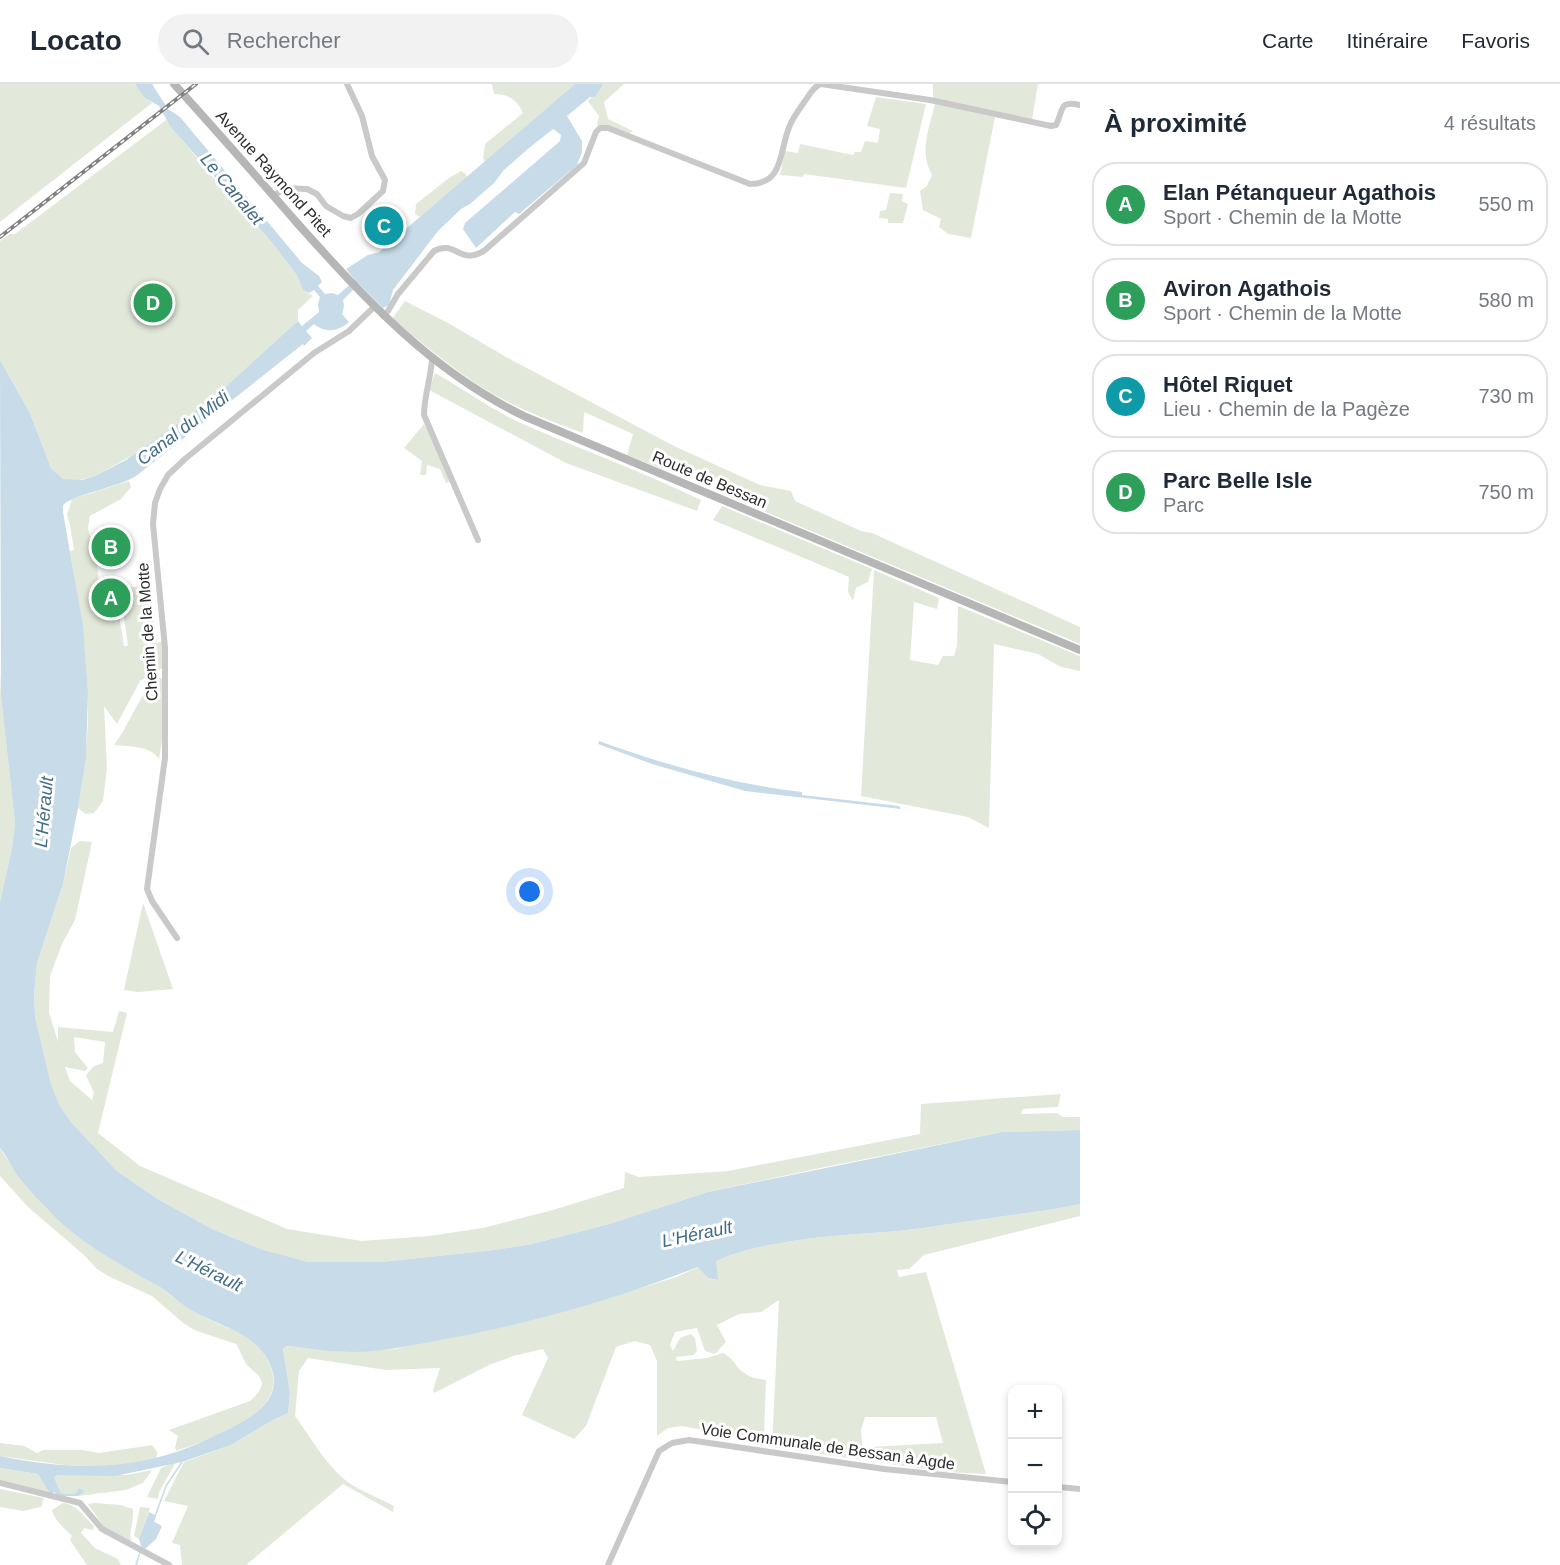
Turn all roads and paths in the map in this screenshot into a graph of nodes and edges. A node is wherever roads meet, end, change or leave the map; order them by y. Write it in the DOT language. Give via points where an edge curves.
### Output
graph roads {
  1 [pos="174,84"];
  2 [pos="347,84"];
  3 [pos="1080,105"];
  4 [pos="274,196"];
  5 [pos="354,285"];
  6 [pos="374,307"];
  7 [pos="383,316"];
  8 [pos="434,360"];
  9 [pos="478,540"];
  10 [pos="1080,650"];
  11 [pos="177,938"];
  12 [pos="1008,1482"];
  13 [pos="0,1483"];
  14 [pos="1062,1487"];
  15 [pos="1080,1489"];
  16 [pos="169,1565"];
  17 [pos="608,1565"];
  1 -- 4 [label="main road, Avenue Raymond Pitet"];
  2 -- 4 [label="street" via="362,116 372,156 385,180 383,190 351,218 326,206 307,189 285,188"];
  3 -- 7 [label="street" via="1065,104 1056,125 1051,126 930,100 821,84 790,125 773,176 763,184 750,184 600,128 584,163 485,250 469,257 448,248 434,251"];
  4 -- 5 [label="main road, Avenue Raymond Pitet"];
  5 -- 6 [label="main road, Route de Bessan"];
  6 -- 7 [label="main road, Route de Bessan"];
  6 -- 11 [label="street, Chemin de la Motte" via="180,464 163,482 157,497 152,534 165,648 165,758 147,889"];
  7 -- 8 [label="main road, Route de Bessan"];
  8 -- 9 [label="street" via="424,419 434,434"];
  8 -- 10 [label="main road, Route de Bessan" via="510,410"];
  12 -- 17 [label="street, Voie Communale de Bessan à Agde" via="680,1441 659,1452"];
  13 -- 16 [label="street" via="80,1503 102,1529"];
  14 -- 15 [label="street"];
}
